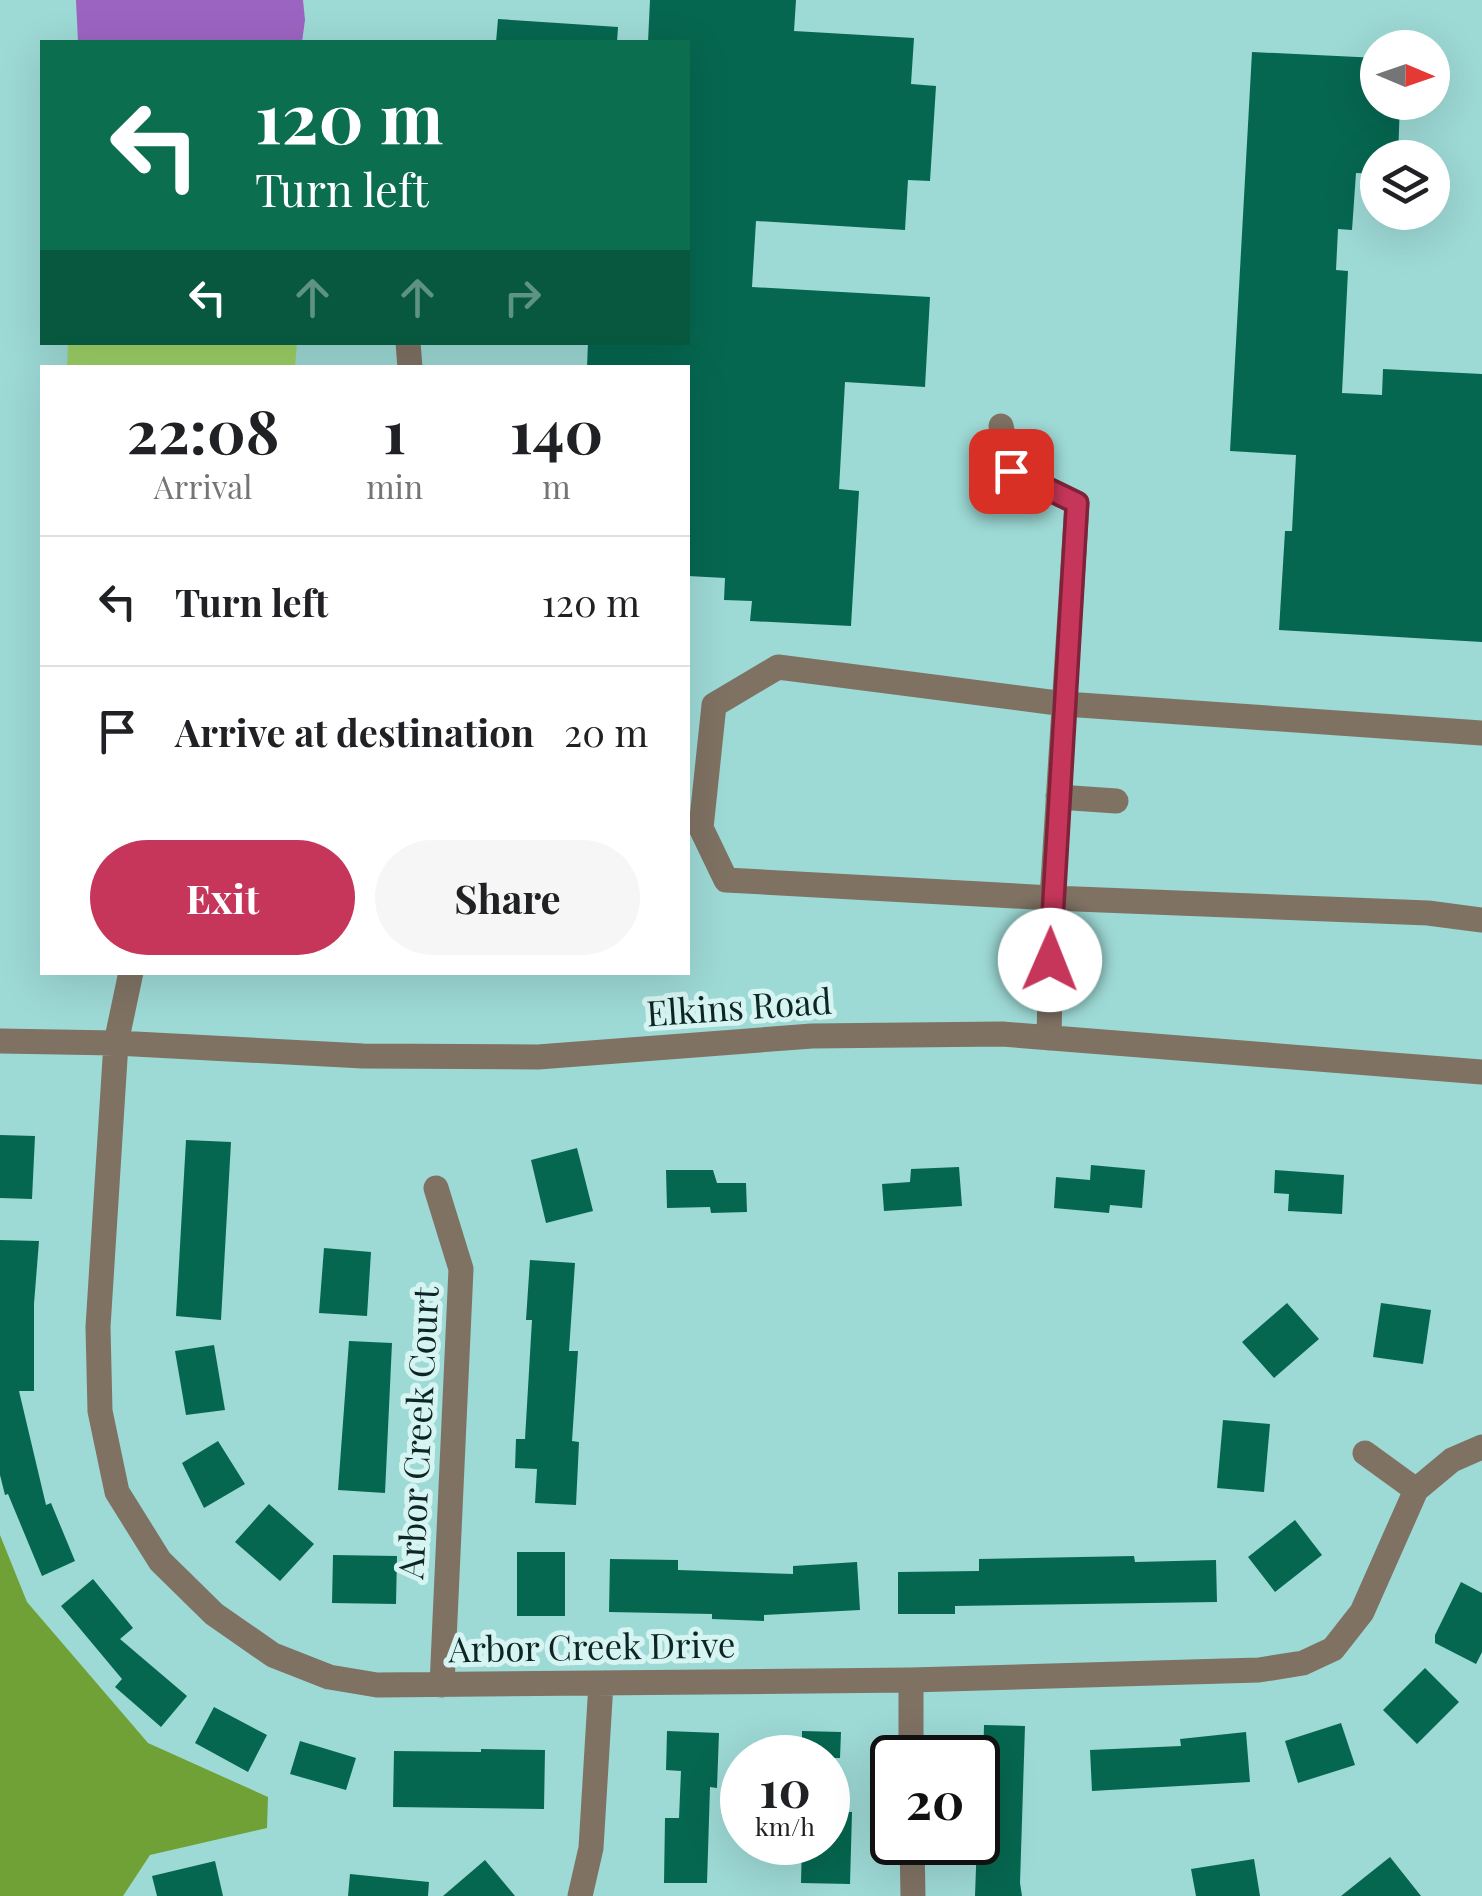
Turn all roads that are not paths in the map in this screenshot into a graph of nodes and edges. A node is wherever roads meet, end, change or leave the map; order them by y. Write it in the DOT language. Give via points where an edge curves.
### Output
graph roads {
  1 [pos="1002,426"];
  2 [pos="1064,704"];
  3 [pos="1482,732"];
  4 [pos="1058,797"];
  5 [pos="1116,801"];
  6 [pos="1052,898"];
  7 [pos="1482,920"];
  8 [pos="130,975"];
  9 [pos="1049,1038"];
  10 [pos="0,1041"];
  11 [pos="116,1043"];
  12 [pos="1482,1072"];
  13 [pos="436,1188"];
  14 [pos="1482,1446"];
  15 [pos="1364,1453"];
  16 [pos="1416,1490"];
  17 [pos="911,1680"];
  18 [pos="601,1683"];
  19 [pos="442,1684"];
  20 [pos="911,1735"];
  21 [pos="912,1865"];
  22 [pos="580,1896"];
  23 [pos="912,1896"];
  1 -- 2 [label="street" via="1011,471 1077,503"];
  2 -- 3 [label="street"];
  2 -- 4 [label="street"];
  2 -- 6 [label="street" via="778,667 714,705 701,828 726,880"];
  4 -- 5 [label="street"];
  4 -- 6 [label="street"];
  6 -- 7 [label="street"];
  6 -- 9 [label="street"];
  8 -- 11 [label="street, Arbor Creek Drive"];
  9 -- 11 [label="street, Elkins Road" via="812,1036 538,1057"];
  9 -- 12 [label="street, Elkins Road"];
  10 -- 11 [label="street, Elkins Road"];
  11 -- 19 [label="street, Arbor Creek Drive" via="98,1327 100,1411 118,1492 160,1561 214,1614 273,1655 329,1677"];
  13 -- 19 [label="street, Arbor Creek Court" via="461,1269"];
  14 -- 16 [label="street, Arbor Creek Drive"];
  15 -- 16 [label="street"];
  16 -- 17 [label="street, Arbor Creek Drive" via="1362,1612 1333,1649 1303,1663 1260,1670"];
  17 -- 18 [label="street, Arbor Creek Drive"];
  17 -- 20 [label="street"];
  18 -- 19 [label="street, Arbor Creek Drive"];
  18 -- 22 [label="street" via="591,1848"];
  21 -- 23 [label="street"];
}
